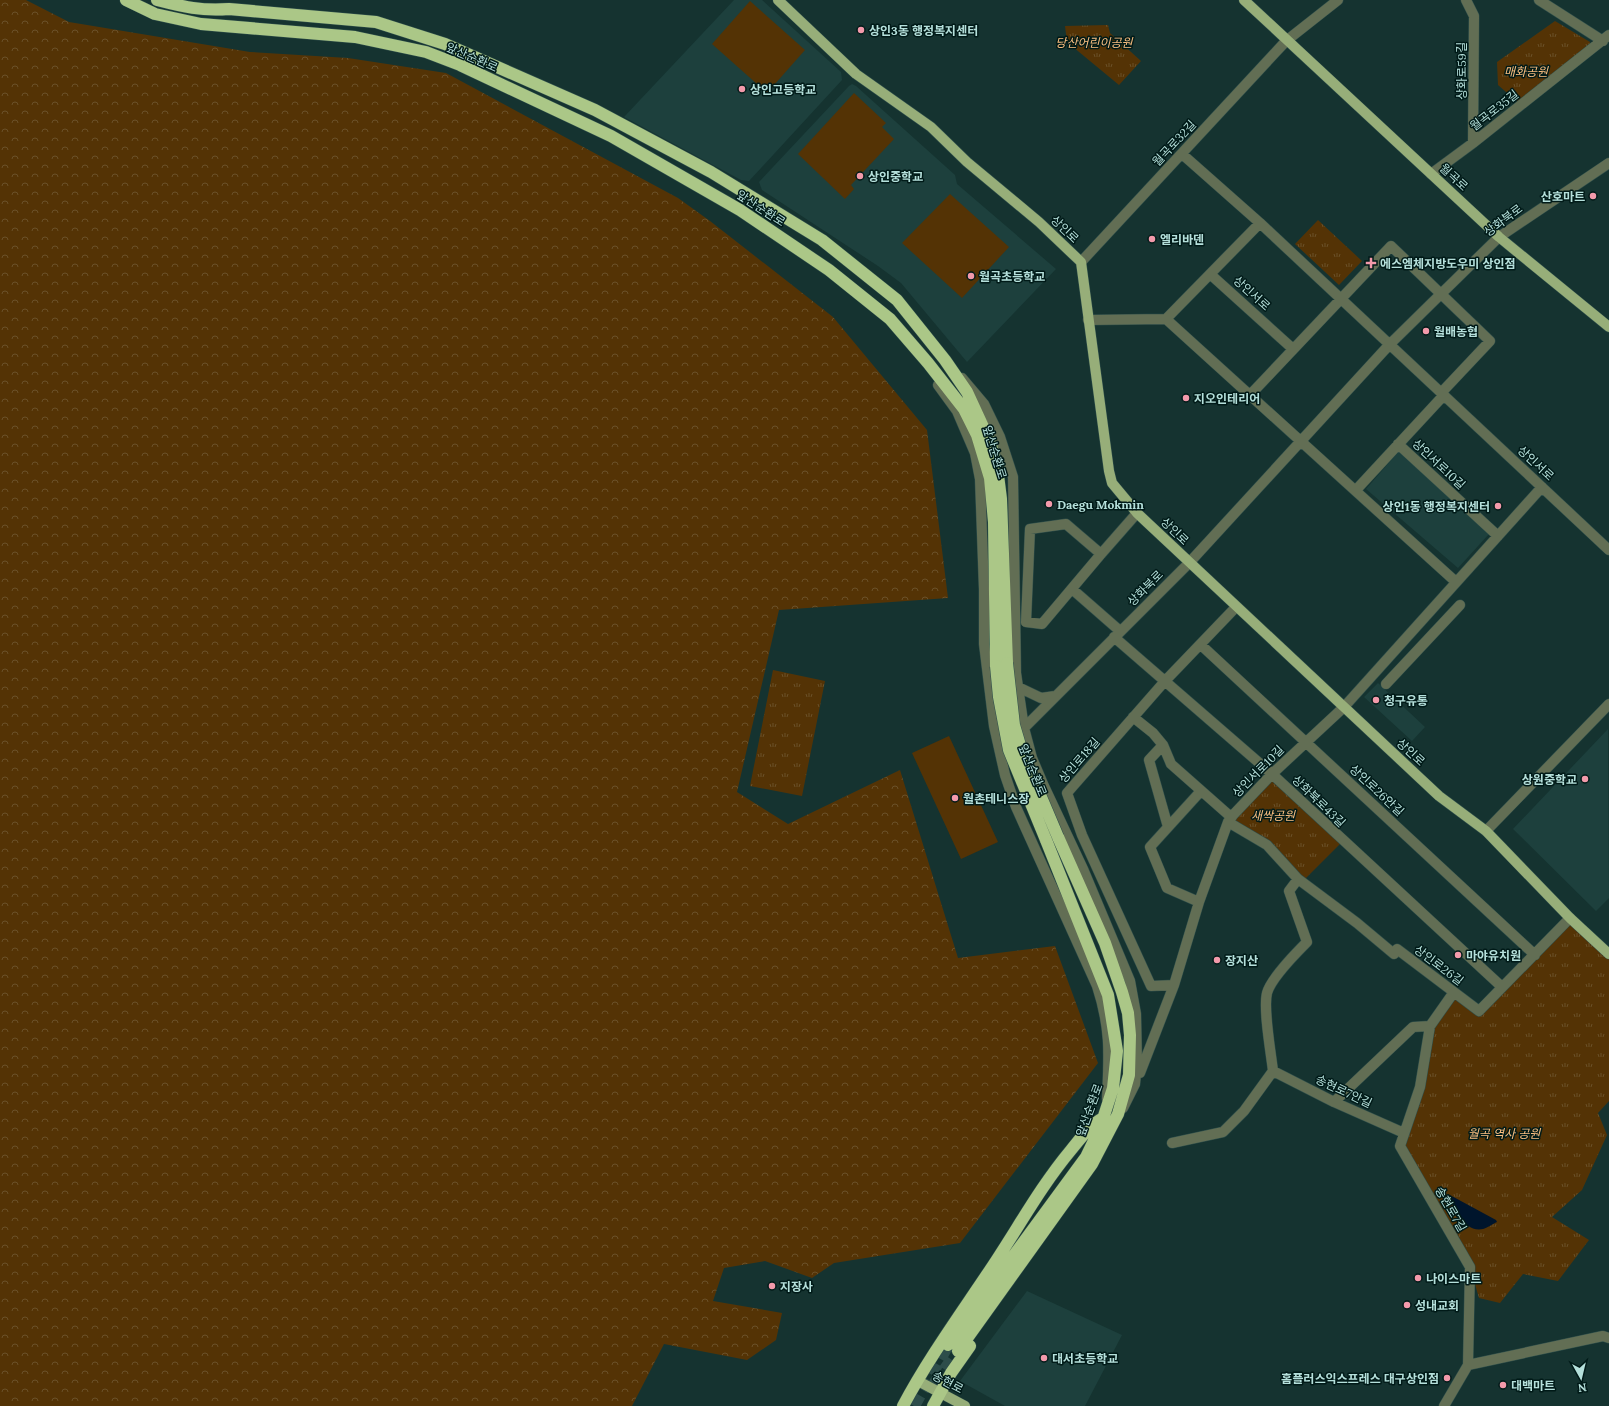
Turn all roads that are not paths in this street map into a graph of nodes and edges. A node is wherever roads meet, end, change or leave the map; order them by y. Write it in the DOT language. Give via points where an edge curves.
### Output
graph roads {
  1 [pos="126,0"];
  2 [pos="157,0"];
  3 [pos="186,0"];
  4 [pos="778,0"];
  5 [pos="1244,0"];
  6 [pos="1338,0"];
  7 [pos="1466,0"];
  8 [pos="1539,0"];
  9 [pos="229,9"];
  10 [pos="1606,38"];
  11 [pos="1286,41"];
  12 [pos="1473,144"];
  13 [pos="1182,154"];
  14 [pos="1609,163"];
  15 [pos="1431,174"];
  16 [pos="1260,223"];
  17 [pos="1499,237"];
  18 [pos="1081,262"];
  19 [pos="1210,274"];
  20 [pos="1440,294"];
  21 [pos="1340,298"];
  22 [pos="1166,319"];
  23 [pos="1088,320"];
  24 [pos="1609,327"];
  25 [pos="1390,344"];
  26 [pos="1293,348"];
  27 [pos="945,360"];
  28 [pos="932,368"];
  29 [pos="1250,394"];
  30 [pos="1443,394"];
  31 [pos="1301,440"];
  32 [pos="1398,444"];
  33 [pos="1542,487"];
  34 [pos="1356,490"];
  35 [pos="1137,513"];
  36 [pos="1498,536"];
  37 [pos="1609,550"];
  38 [pos="1101,554"];
  39 [pos="1189,563"];
  40 [pos="1456,582"];
  41 [pos="1072,589"];
  42 [pos="1460,605"];
  43 [pos="1236,607"];
  44 [pos="1117,634"];
  45 [pos="1201,645"];
  46 [pos="1002,665"];
  47 [pos="987,675"];
  48 [pos="1165,681"];
  49 [pos="1018,682"];
  50 [pos="1386,684"];
  51 [pos="1055,696"];
  52 [pos="1609,704"];
  53 [pos="1344,707"];
  54 [pos="1133,717"];
  55 [pos="1024,728"];
  56 [pos="1307,742"];
  57 [pos="1163,745"];
  58 [pos="1000,749"];
  59 [pos="1272,774"];
  60 [pos="1200,792"];
  61 [pos="1230,820"];
  62 [pos="1168,827"];
  63 [pos="1486,831"];
  64 [pos="1052,838"];
  65 [pos="1298,880"];
  66 [pos="1198,902"];
  67 [pos="1570,918"];
  68 [pos="1609,954"];
  69 [pos="1535,955"];
  70 [pos="1174,985"];
  71 [pos="1502,987"];
  72 [pos="1454,992"];
  73 [pos="1430,1026"];
  74 [pos="1273,1071"];
  75 [pos="1135,1084"];
  76 [pos="1334,1102"];
  77 [pos="1105,1112"];
  78 [pos="1118,1114"];
  79 [pos="1110,1130"];
  80 [pos="1404,1133"];
  81 [pos="1172,1143"];
  82 [pos="1609,1338"];
  83 [pos="1468,1364"];
  84 [pos="918,1381"];
  85 [pos="941,1393"];
  86 [pos="903,1406"];
  87 [pos="932,1406"];
  88 [pos="965,1406"];
  89 [pos="1444,1406"];
  1 -- 28 [label="highway, 앞산순환로" via="155,14 201,24 355,37 426,52 460,65 610,136 740,210 829,270 890,319"];
  2 -- 9 [label="highway, 앞산순환로" via="207,11"];
  3 -- 9 [label="highway" via="194,4"];
  4 -- 18 [label="main road, 상인로" via="856,74 931,127"];
  5 -- 11 [label="main road, 월곡로"];
  6 -- 11 [label="street"];
  7 -- 12 [label="street, 상화로59길" via="1474,16"];
  8 -- 10 [label="street"];
  9 -- 27 [label="highway, 앞산순환로" via="376,22 445,44 595,110 711,172 822,240 896,300"];
  10 -- 12 [label="street, 월곡로35길"];
  11 -- 13 [label="street, 월곡로32길"];
  11 -- 15 [label="main road, 월곡로"];
  12 -- 15 [label="street, 월곡로35길"];
  13 -- 16 [label="street, 상인서로"];
  13 -- 18 [label="street, 월곡로32길"];
  14 -- 17 [label="street, 상화북로"];
  15 -- 17 [label="main road, 월곡로"];
  16 -- 19 [label="street"];
  16 -- 21 [label="street, 상인서로"];
  17 -- 20 [label="street, 상화북로"];
  17 -- 24 [label="main road, 월곡로"];
  18 -- 23 [label="main road, 상인로"];
  19 -- 22 [label="street"];
  19 -- 26 [label="street, 상인서로"];
  20 -- 21 [label="street" via="1391,246"];
  20 -- 25 [label="street, 상화북로"];
  20 -- 30 [label="street" via="1490,341"];
  21 -- 25 [label="street, 상인서로"];
  21 -- 26 [label="street"];
  22 -- 23 [label="street"];
  22 -- 29 [label="street"];
  23 -- 35 [label="main road, 상인로" via="1109,471 1112,482"];
  25 -- 30 [label="street, 상인서로"];
  25 -- 31 [label="street, 상화북로"];
  26 -- 29 [label="street"];
  27 -- 46 [label="highway, 앞산순환로" via="967,392 979,416 991,444 998,475 1003,534"];
  27 -- 49 [label="street" via="984,404 1000,437 1013,476"];
  28 -- 46 [label="highway, 앞산순환로" via="967,416 977,435 990,478"];
  28 -- 47 [label="street" via="939,386 957,411 975,453 980,479"];
  29 -- 31 [label="street"];
  30 -- 32 [label="street"];
  30 -- 33 [label="street, 상인서로"];
  31 -- 34 [label="street"];
  31 -- 39 [label="street, 상화북로"];
  32 -- 34 [label="street"];
  32 -- 36 [label="street, 상인서로10길"];
  33 -- 36 [label="street, 상인서로10길"];
  33 -- 37 [label="street, 상인서로"];
  34 -- 40 [label="street"];
  35 -- 38 [label="street"];
  35 -- 39 [label="main road, 상인로"];
  36 -- 40 [label="street, 상인서로10길"];
  38 -- 41 [label="street"];
  38 -- 41 [label="street" via="1066,524 1030,529 1026,622 1042,624"];
  39 -- 43 [label="main road, 상인로"];
  39 -- 44 [label="street, 상화북로"];
  40 -- 53 [label="street, 상인서로10길"];
  41 -- 44 [label="street, 상화북로43길"];
  42 -- 50 [label="street"];
  43 -- 45 [label="street, 상인로18길"];
  43 -- 53 [label="main road, 상인로"];
  44 -- 48 [label="street, 상화북로43길"];
  44 -- 51 [label="street, 상화북로"];
  45 -- 48 [label="street, 상인로18길"];
  45 -- 56 [label="street, 상인로26안길"];
  46 -- 64 [label="highway, 앞산순환로, bridge" via="999,697 1009,750"];
  47 -- 49 [label="street" via="1002,684"];
  47 -- 58 [label="street"];
  48 -- 54 [label="street, 상인로18길"];
  48 -- 59 [label="street, 상화북로43길"];
  49 -- 51 [label="street" via="1041,698"];
  49 -- 55 [label="street"];
  51 -- 55 [label="street, 상화북로"];
  52 -- 63 [label="street"];
  53 -- 56 [label="street, 상인서로10길"];
  53 -- 63 [label="main road, 상인로" via="1439,796"];
  54 -- 57 [label="street, 상인로26길"];
  54 -- 70 [label="street, 상인로18길" via="1067,793 1082,835 1151,986"];
  55 -- 58 [label="street, 상화북로"];
  55 -- 75 [label="street" via="1032,758 1083,869 1130,981 1138,1041"];
  56 -- 59 [label="street, 상인서로10길"];
  56 -- 69 [label="street, 상인로26안길"];
  57 -- 60 [label="street, 상인로26길" via="1171,764"];
  57 -- 62 [label="street" via="1149,760"];
  58 -- 77 [label="street" via="1013,800 1104,1006 1110,1058"];
  59 -- 61 [label="street, 상인서로10길"];
  59 -- 71 [label="street, 상화북로43길"];
  60 -- 61 [label="street, 상인로26길"];
  60 -- 62 [label="street"];
  61 -- 65 [label="street, 상인로26길" via="1267,845"];
  61 -- 66 [label="street, 상인서로10길"];
  62 -- 66 [label="street" via="1150,848 1161,876 1167,888"];
  63 -- 67 [label="main road, 상인로"];
  64 -- 77 [label="highway, 앞산순환로" via="1108,995 1117,1051 1113,1088"];
  64 -- 78 [label="highway, 앞산순환로" via="1105,943 1128,1013 1129,1075"];
  65 -- 72 [label="street, 상인로26길" via="1394,954 1397,949"];
  65 -- 74 [label="street" via="1289,891 1307,942 1285,964 1267,993 1267,1020"];
  66 -- 70 [label="street, 상인서로10길"];
  67 -- 68 [label="main road, 상인로"];
  67 -- 69 [label="street, 상인로26길"];
  69 -- 71 [label="street, 상인로26길"];
  70 -- 75 [label="street, 상인서로10길"];
  71 -- 72 [label="street, 상인로26길" via="1479,1011"];
  72 -- 73 [label="street, 송현로7길"];
  73 -- 76 [label="street" via="1414,1027"];
  73 -- 80 [label="street, 송현로7길" via="1420,1087"];
  74 -- 76 [label="street, 송현로7안길"];
  74 -- 81 [label="street" via="1244,1112 1223,1132"];
  75 -- 78 [label="street, 상인서로10길"];
  76 -- 80 [label="street, 송현로7안길"];
  77 -- 79 [label="highway, 앞산순환로" via="1086,1158 953,1348 1092,1164"];
  77 -- 84 [label="highway" via="1084,1134 1041,1189"];
  78 -- 79 [label="highway, 앞산순환로"];
  79 -- 85 [label="highway" via="1110,1140 1105,1154 951,1373"];
  80 -- 83 [label="street, 송현로7길" via="1400,1146 1470,1267"];
  82 -- 83 [label="street" via="1603,1336"];
  83 -- 89 [label="street, 송현로7길"];
  84 -- 85 [label="main road, 송현로"];
  84 -- 86 [label="highway"];
  85 -- 87 [label="highway"];
  85 -- 88 [label="main road, 송현로"];
}
